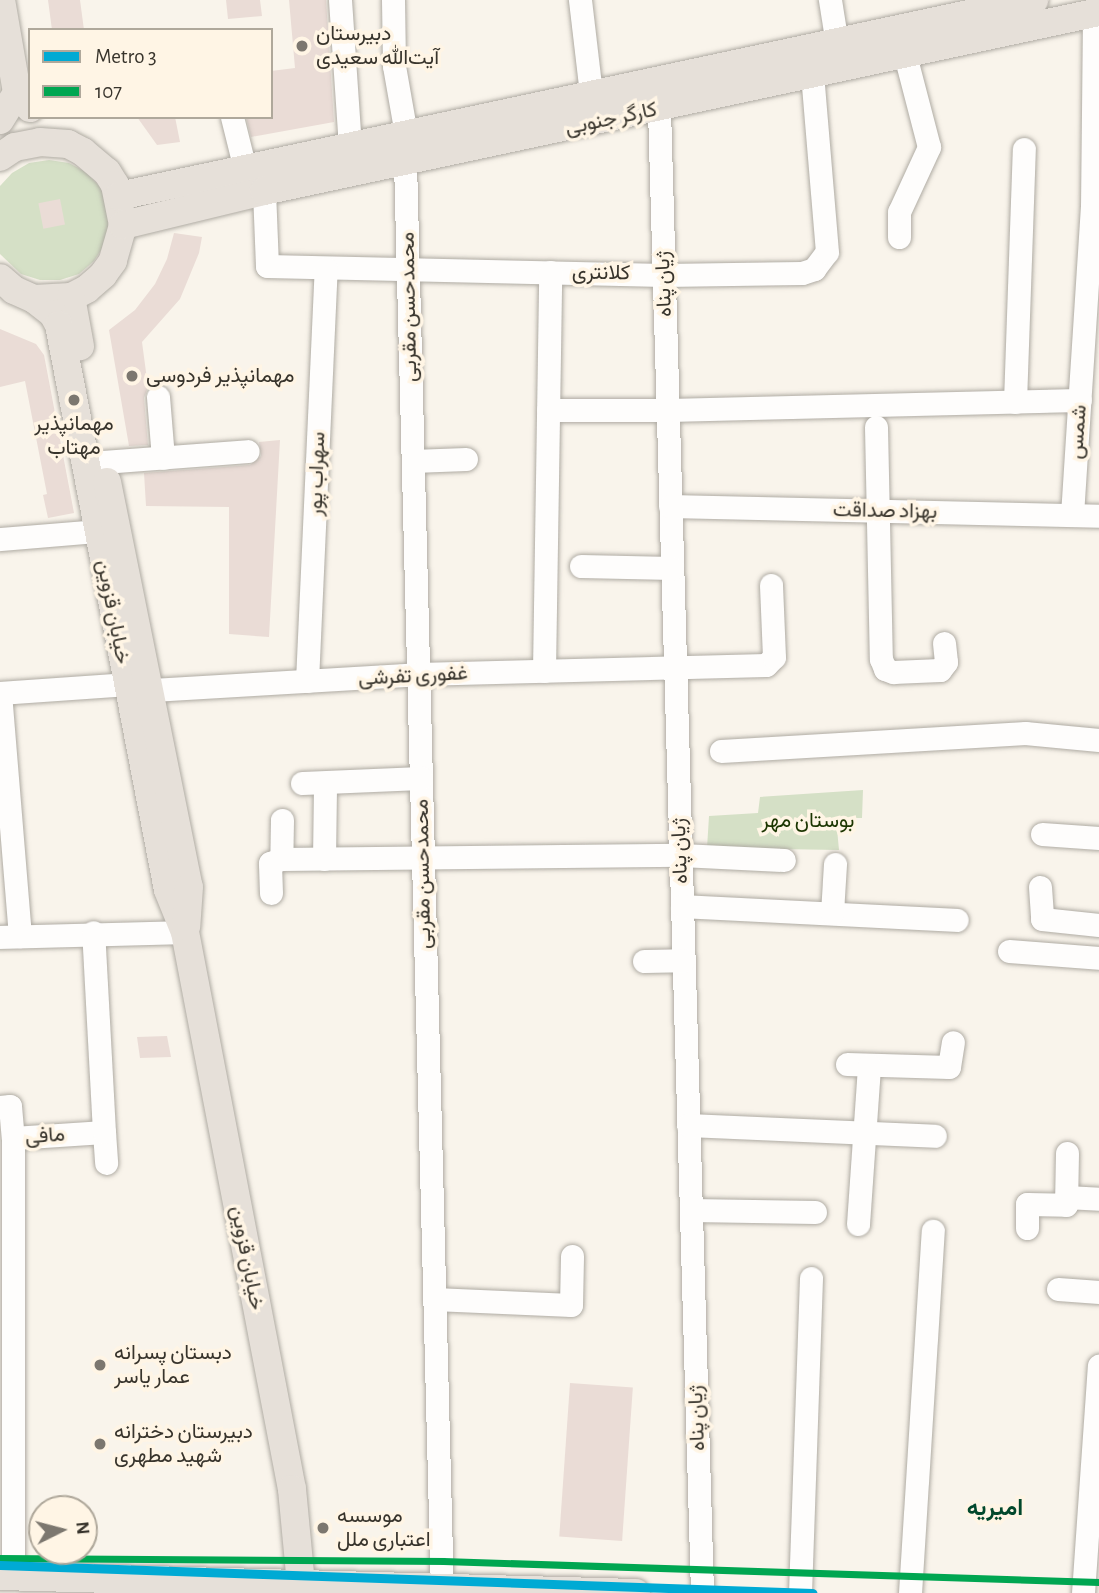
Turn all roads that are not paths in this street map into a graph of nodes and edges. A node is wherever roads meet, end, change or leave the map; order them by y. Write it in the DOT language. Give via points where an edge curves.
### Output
graph roads {
  1 [pos="1,0"];
  2 [pos="340,0"];
  3 [pos="393,0"];
  4 [pos="580,0"];
  5 [pos="830,0"];
  6 [pos="1034,0"];
  7 [pos="1096,13"];
  8 [pos="837,44"];
  9 [pos="905,55"];
  10 [pos="812,75"];
  11 [pos="591,94"];
  12 [pos="24,101"];
  13 [pos="659,109"];
  14 [pos="41,119"];
  15 [pos="232,119"];
  16 [pos="0,120"];
  17 [pos="406,134"];
  18 [pos="68,144"];
  19 [pos="350,146"];
  20 [pos="1024,149"];
  21 [pos="0,158"];
  22 [pos="405,162"];
  23 [pos="245,169"];
  24 [pos="264,191"];
  25 [pos="118,196"];
  26 [pos="123,225"];
  27 [pos="899,237"];
  28 [pos="326,268"];
  29 [pos="408,269"];
  30 [pos="550,272"];
  31 [pos="664,275"];
  32 [pos="0,278"];
  33 [pos="71,297"];
  34 [pos="34,299"];
  35 [pos="1092,326"];
  36 [pos="158,397"];
  37 [pos="1080,400"];
  38 [pos="1016,402"];
  39 [pos="548,410"];
  40 [pos="668,410"];
  41 [pos="876,427"];
  42 [pos="248,451"];
  43 [pos="163,458"];
  44 [pos="466,459"];
  45 [pos="413,460"];
  46 [pos="103,462"];
  47 [pos="670,506"];
  48 [pos="878,510"];
  49 [pos="1072,515"];
  50 [pos="1099,516"];
  51 [pos="97,531"];
  52 [pos="0,539"];
  53 [pos="581,566"];
  54 [pos="672,568"];
  55 [pos="771,585"];
  56 [pos="944,643"];
  57 [pos="675,668"];
  58 [pos="544,671"];
  59 [pos="418,674"];
  60 [pos="307,681"];
  61 [pos="140,687"];
  62 [pos="0,693"];
  63 [pos="1099,740"];
  64 [pos="721,751"];
  65 [pos="421,778"];
  66 [pos="302,783"];
  67 [pos="325,783"];
  68 [pos="5,814"];
  69 [pos="282,820"];
  70 [pos="1042,834"];
  71 [pos="1099,838"];
  72 [pos="681,855"];
  73 [pos="281,859"];
  74 [pos="324,859"];
  75 [pos="423,859"];
  76 [pos="784,860"];
  77 [pos="835,864"];
  78 [pos="1040,887"];
  79 [pos="271,893"];
  80 [pos="682,905"];
  81 [pos="832,913"];
  82 [pos="957,920"];
  83 [pos="1099,925"];
  84 [pos="93,932"];
  85 [pos="185,932"];
  86 [pos="10,936"];
  87 [pos="1009,951"];
  88 [pos="1099,958"];
  89 [pos="684,960"];
  90 [pos="644,961"];
  91 [pos="953,1042"];
  92 [pos="0,1107"];
  93 [pos="688,1125"];
  94 [pos="104,1132"];
  95 [pos="864,1133"];
  96 [pos="935,1136"];
  97 [pos="13,1138"];
  98 [pos="1067,1153"];
  99 [pos="106,1163"];
  100 [pos="1066,1197"];
  101 [pos="1099,1199"];
  102 [pos="691,1210"];
  103 [pos="815,1212"];
  104 [pos="859,1224"];
  105 [pos="1027,1228"];
  106 [pos="933,1231"];
  107 [pos="572,1256"];
  108 [pos="811,1278"];
  109 [pos="1059,1289"];
  110 [pos="1099,1292"];
  111 [pos="434,1299"];
  112 [pos="1099,1366"];
  113 [pos="7,1576"];
  114 [pos="301,1584"];
  115 [pos="220,1588"];
  116 [pos="442,1589"];
  117 [pos="636,1593"];
  118 [pos="702,1593"];
  119 [pos="800,1593"];
  120 [pos="910,1593"];
  121 [pos="1083,1593"];
  1 -- 12 [label="main road"];
  2 -- 19 [label="street"];
  3 -- 17 [label="street" via="394,66"];
  4 -- 11 [label="street"];
  5 -- 8 [label="street"];
  6 -- 8 [label="main road, کارگر جنوبی"];
  7 -- 9 [label="main road, کارگر جنوبی"];
  7 -- 35 [label="street, شمس"];
  8 -- 11 [label="main road, کارگر جنوبی"];
  9 -- 10 [label="main road, کارگر جنوبی"];
  9 -- 27 [label="street" via="929,147 899,212"];
  10 -- 13 [label="main road, کارگر جنوبی"];
  10 -- 31 [label="street, کلانتری" via="827,253 814,268 802,273"];
  11 -- 17 [label="main road, کارگر جنوبی"];
  12 -- 16 [label="main road"];
  13 -- 22 [label="main road, کارگر جنوبی"];
  13 -- 31 [label="street, ژیان پناه"];
  14 -- 18 [label="main road"];
  15 -- 23 [label="street"];
  17 -- 19 [label="main road, کارگر جنوبی"];
  18 -- 21 [label="main road" via="28,144"];
  18 -- 25 [label="main road" via="107,172"];
  19 -- 23 [label="main road, کارگر جنوبی"];
  20 -- 38 [label="street"];
  22 -- 24 [label="main road, کارگر جنوبی"];
  22 -- 29 [label="street, محمدحسن مقربی"];
  23 -- 25 [label="main road, کارگر جنوبی"];
  24 -- 26 [label="main road, کارگر جنوبی"];
  24 -- 28 [label="street, کلانتری" via="267,266"];
  25 -- 26 [label="main road"];
  26 -- 33 [label="main road" via="113,261 103,275"];
  28 -- 29 [label="street, کلانتری"];
  28 -- 60 [label="street, سهراب پور"];
  29 -- 30 [label="street, کلانتری"];
  29 -- 45 [label="street, محمدحسن مقربی"];
  30 -- 31 [label="street, کلانتری"];
  30 -- 39 [label="street"];
  31 -- 40 [label="street, ژیان پناه"];
  32 -- 34 [label="main road, خیابان قزوین"];
  33 -- 34 [label="main road"];
  33 -- 46 [label="main road, خیابان قزوین"];
  34 -- 51 [label="main road, خیابان قزوین" via="59,325"];
  35 -- 37 [label="street, شمس"];
  36 -- 43 [label="street"];
  37 -- 38 [label="street"];
  37 -- 49 [label="street, شمس"];
  38 -- 40 [label="street"];
  39 -- 40 [label="street"];
  39 -- 58 [label="street"];
  40 -- 47 [label="street, ژیان پناه"];
  41 -- 48 [label="street"];
  42 -- 43 [label="street"];
  43 -- 46 [label="street"];
  44 -- 45 [label="street"];
  45 -- 59 [label="street, محمدحسن مقربی"];
  46 -- 61 [label="main road, خیابان قزوین"];
  47 -- 48 [label="street, بهزاد صداقت"];
  47 -- 54 [label="street, ژیان پناه"];
  48 -- 49 [label="street, بهزاد صداقت"];
  48 -- 56 [label="street" via="881,659 885,669 940,670 946,662"];
  49 -- 50 [label="street, بهزاد صداقت"];
  51 -- 52 [label="street"];
  51 -- 61 [label="main road, خیابان قزوین"];
  53 -- 54 [label="street"];
  54 -- 57 [label="street, ژیان پناه"];
  55 -- 57 [label="street, غفوری تفرشی" via="771,662"];
  57 -- 58 [label="street, غفوری تفرشی"];
  57 -- 72 [label="street, ژیان پناه"];
  58 -- 59 [label="street, غفوری تفرشی"];
  59 -- 60 [label="street, غفوری تفرشی"];
  59 -- 65 [label="street, محمدحسن مقربی"];
  60 -- 61 [label="street, غفوری تفرشی"];
  61 -- 62 [label="street, غفوری تفرشی"];
  61 -- 85 [label="main road, خیابان قزوین" via="169,890"];
  62 -- 68 [label="street"];
  63 -- 64 [label="street" via="1025,733"];
  65 -- 67 [label="street"];
  65 -- 75 [label="street, محمدحسن مقربی"];
  66 -- 67 [label="street"];
  67 -- 74 [label="street"];
  68 -- 86 [label="street"];
  69 -- 73 [label="street"];
  70 -- 71 [label="street"];
  72 -- 75 [label="street"];
  72 -- 76 [label="street"];
  72 -- 80 [label="street, ژیان پناه"];
  73 -- 74 [label="street"];
  73 -- 79 [label="street" via="270,863"];
  74 -- 75 [label="street"];
  75 -- 111 [label="street, محمدحسن مقربی"];
  77 -- 81 [label="street"];
  78 -- 83 [label="street" via="1042,919"];
  80 -- 81 [label="street"];
  80 -- 89 [label="street, ژیان پناه"];
  81 -- 82 [label="street"];
  84 -- 85 [label="street"];
  84 -- 86 [label="street"];
  84 -- 94 [label="street"];
  85 -- 114 [label="main road, خیابان قزوین" via="292,1489"];
  87 -- 88 [label="street"];
  89 -- 90 [label="street"];
  89 -- 93 [label="street, ژیان پناه"];
  91 -- 95 [label="street" via="949,1068 858,1064"];
  92 -- 97 [label="street" via="10,1106"];
  93 -- 95 [label="street"];
  93 -- 102 [label="street, ژیان پناه"];
  94 -- 97 [label="street, مافی"];
  94 -- 99 [label="street"];
  95 -- 96 [label="street"];
  95 -- 104 [label="street"];
  97 -- 113 [label="street, مافی"];
  98 -- 100 [label="street"];
  100 -- 101 [label="street"];
  100 -- 105 [label="street" via="1066,1205 1027,1204"];
  102 -- 103 [label="street"];
  102 -- 118 [label="street, ژیان پناه"];
  106 -- 120 [label="street"];
  107 -- 111 [label="street" via="570,1304"];
  108 -- 119 [label="street"];
  109 -- 110 [label="street"];
  111 -- 116 [label="street, محمدحسن مقربی"];
  112 -- 121 [label="street"];
  113 -- 115 [label="main road"];
  114 -- 115 [label="main road"];
  114 -- 116 [label="main road"];
  116 -- 117 [label="main road"];
}
